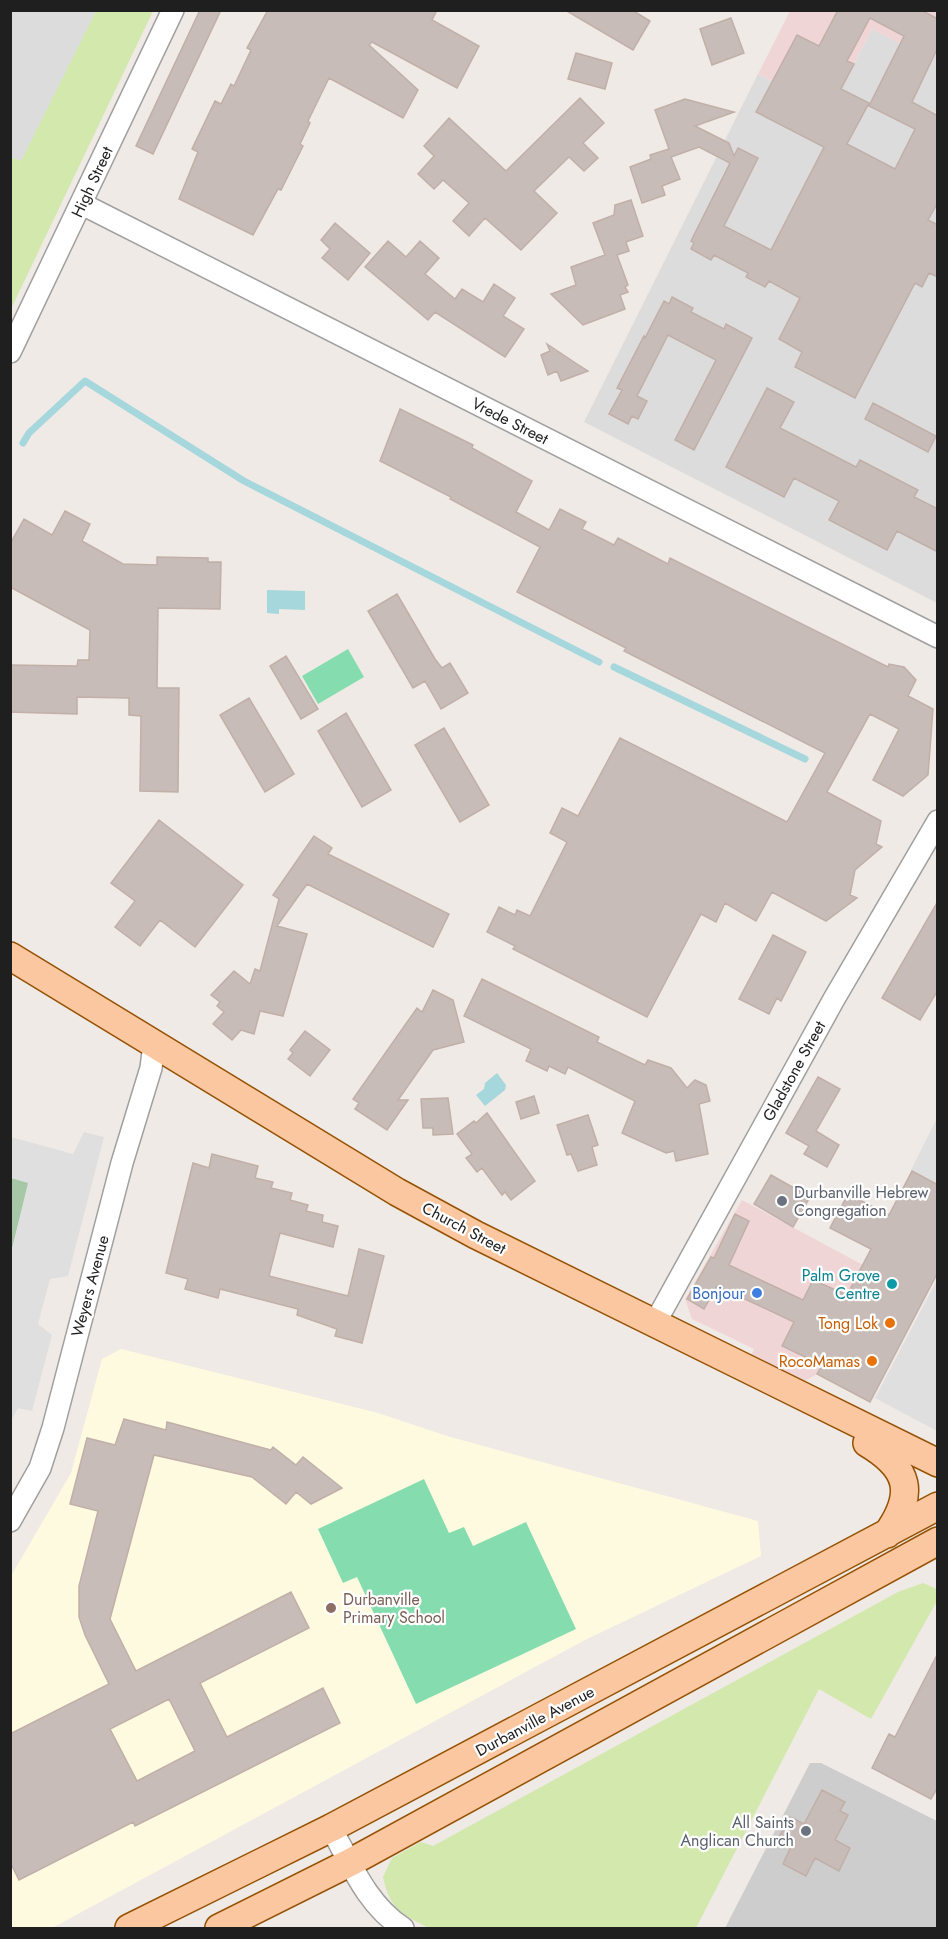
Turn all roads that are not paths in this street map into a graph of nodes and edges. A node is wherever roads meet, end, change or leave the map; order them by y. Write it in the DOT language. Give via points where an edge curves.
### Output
graph roads {
  1 [pos="174,10"];
  2 [pos="82,204"];
  3 [pos="10,352"];
  4 [pos="938,637"];
  5 [pos="938,821"];
  6 [pos="10,956"];
  7 [pos="154,1044"];
  8 [pos="655,1323"];
  9 [pos="820,1405"];
  10 [pos="938,1463"];
  11 [pos="938,1506"];
  12 [pos="10,1521"];
  13 [pos="887,1534"];
  14 [pos="938,1541"];
  15 [pos="331,1828"];
  16 [pos="351,1862"];
  17 [pos="129,1929"];
  18 [pos="219,1929"];
  19 [pos="403,1929"];
  1 -- 2 [label="street, High Street"];
  2 -- 3 [label="street, High Street"];
  2 -- 4 [label="street, Vrede Street"];
  5 -- 8 [label="street, Gladstone Street" via="829,1008"];
  6 -- 7 [label="main road, Church Street"];
  7 -- 8 [label="main road, Church Street" via="397,1192"];
  7 -- 12 [label="street, Weyers Avenue" via="151,1068 122,1163 53,1428 40,1468"];
  8 -- 9 [label="main road, Church Street"];
  9 -- 10 [label="main road, Church Street"];
  9 -- 13 [label="main road" via="839,1426 890,1457 901,1472 905,1500"];
  11 -- 13 [label="main road, Durbanville Avenue"];
  13 -- 15 [label="main road, Durbanville Avenue"];
  14 -- 16 [label="main road"];
  15 -- 16 [label="street"];
  15 -- 17 [label="main road, Durbanville Avenue"];
  16 -- 18 [label="main road"];
  16 -- 19 [label="street" via="380,1911"];
}
